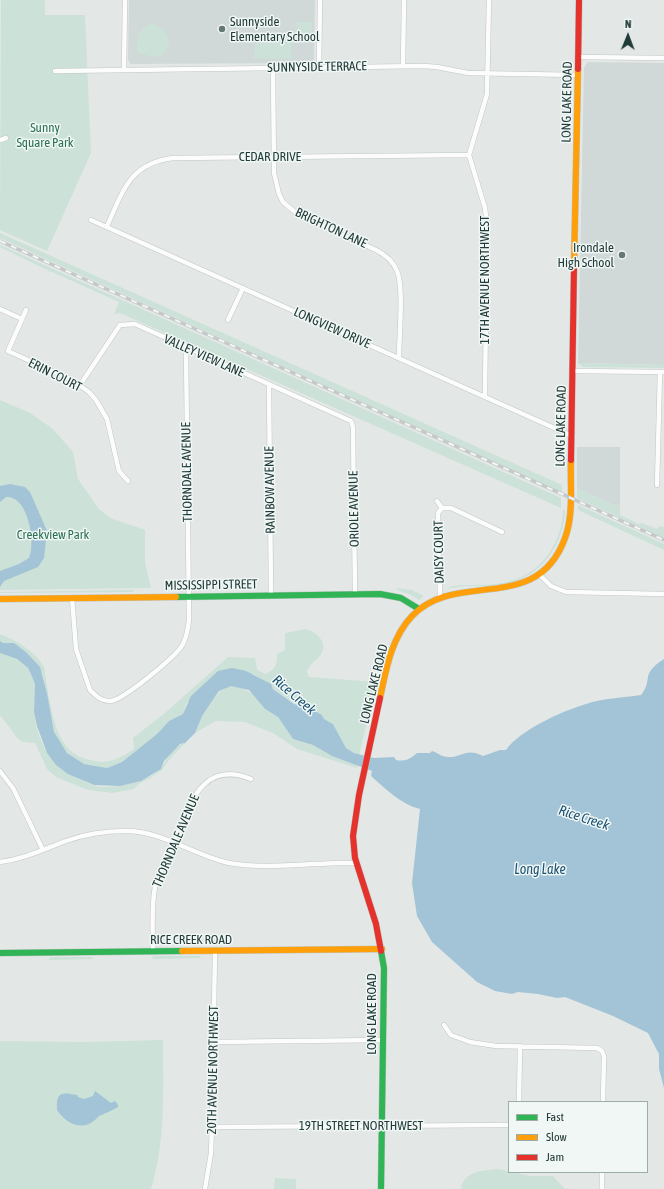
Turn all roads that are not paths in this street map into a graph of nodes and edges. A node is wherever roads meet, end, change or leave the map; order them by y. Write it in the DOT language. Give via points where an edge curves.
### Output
graph roads {
  1 [pos="125,0"];
  2 [pos="320,0"];
  3 [pos="404,0"];
  4 [pos="489,0"];
  5 [pos="579,0"];
  6 [pos="578,58"];
  7 [pos="664,58"];
  8 [pos="404,66"];
  9 [pos="319,67"];
  10 [pos="273,68"];
  11 [pos="124,70"];
  12 [pos="55,71"];
  13 [pos="488,73"];
  14 [pos="578,75"];
  15 [pos="6,138"];
  16 [pos="0,140"];
  17 [pos="469,155"];
  18 [pos="274,157"];
  19 [pos="91,220"];
  20 [pos="107,226"];
  21 [pos="243,288"];
  22 [pos="0,308"];
  23 [pos="26,310"];
  24 [pos="22,319"];
  25 [pos="228,320"];
  26 [pos="186,348"];
  27 [pos="399,358"];
  28 [pos="573,371"];
  29 [pos="662,372"];
  30 [pos="269,385"];
  31 [pos="80,386"];
  32 [pos="485,396"];
  33 [pos="353,423"];
  34 [pos="572,436"];
  35 [pos="128,481"];
  36 [pos="658,485"];
  37 [pos="437,501"];
  38 [pos="442,508"];
  39 [pos="502,532"];
  40 [pos="540,575"];
  41 [pos="355,594"];
  42 [pos="664,594"];
  43 [pos="272,595"];
  44 [pos="188,597"];
  45 [pos="440,597"];
  46 [pos="72,598"];
  47 [pos="0,599"];
  48 [pos="419,609"];
  49 [pos="0,771"];
  50 [pos="250,779"];
  51 [pos="173,843"];
  52 [pos="43,850"];
  53 [pos="0,862"];
  54 [pos="356,863"];
  55 [pos="382,949"];
  56 [pos="214,951"];
  57 [pos="154,952"];
  58 [pos="0,953"];
  59 [pos="444,1024"];
  60 [pos="383,1040"];
  61 [pos="213,1042"];
  62 [pos="520,1046"];
  63 [pos="519,1101"];
  64 [pos="604,1101"];
  65 [pos="382,1125"];
  66 [pos="508,1125"];
  67 [pos="212,1127"];
  68 [pos="602,1173"];
  69 [pos="205,1189"];
  70 [pos="381,1189"];
  71 [pos="602,1189"];
  1 -- 11 [label="street"];
  2 -- 9 [label="street"];
  3 -- 8 [label="street"];
  4 -- 13 [label="street"];
  5 -- 6 [label="street, LONG LAKE ROAD"];
  6 -- 7 [label="street"];
  6 -- 14 [label="street, LONG LAKE ROAD"];
  8 -- 9 [label="street, SUNNYSIDE TERRACE"];
  8 -- 13 [label="street, SUNNYSIDE TERRACE" via="438,66 463,72"];
  9 -- 10 [label="street, SUNNYSIDE TERRACE"];
  10 -- 11 [label="street, SUNNYSIDE TERRACE"];
  10 -- 18 [label="street, BRIGHTON LANE"];
  11 -- 12 [label="street, SUNNYSIDE TERRACE"];
  13 -- 14 [label="street, SUNNYSIDE TERRACE"];
  13 -- 17 [label="street" via="485,103"];
  14 -- 28 [label="street, LONG LAKE ROAD"];
  15 -- 16 [label="street"];
  17 -- 18 [label="street, CEDAR DRIVE"];
  17 -- 32 [label="street, 17TH AVENUE NORTHWEST" via="485,208 487,225"];
  18 -- 20 [label="street, CEDAR DRIVE" via="173,158 152,162 134,174 128,182"];
  18 -- 27 [label="street, BRIGHTON LANE" via="276,186 283,202 289,208 304,218 376,250 395,266 400,280"];
  19 -- 20 [label="street, LONGVIEW DRIVE"];
  20 -- 21 [label="street, LONGVIEW DRIVE"];
  21 -- 25 [label="street"];
  21 -- 27 [label="street, LONGVIEW DRIVE"];
  22 -- 24 [label="street"];
  23 -- 24 [label="street, ERIN COURT"];
  24 -- 31 [label="street, ERIN COURT" via="8,351"];
  26 -- 30 [label="street, VALLEY VIEW LANE"];
  26 -- 31 [label="street, VALLEY VIEW LANE" via="134,324 120,325"];
  26 -- 44 [label="street, THORNDALE AVENUE"];
  27 -- 32 [label="street, LONGVIEW DRIVE"];
  28 -- 29 [label="street"];
  28 -- 34 [label="street, LONG LAKE ROAD"];
  29 -- 36 [label="street"];
  30 -- 33 [label="street, VALLEY VIEW LANE"];
  30 -- 43 [label="street, RAINBOW AVENUE"];
  31 -- 35 [label="street, ERIN COURT" via="89,392 102,409 110,428 119,471"];
  32 -- 34 [label="street, LONGVIEW DRIVE"];
  33 -- 41 [label="street, ORIOLE AVENUE"];
  34 -- 40 [label="street, LONG LAKE ROAD" via="569,523 560,550"];
  37 -- 38 [label="street, DAISY COURT"];
  38 -- 39 [label="street, DAISY COURT" via="450,508"];
  38 -- 45 [label="street, DAISY COURT" via="438,513"];
  40 -- 42 [label="street" via="551,586 566,592"];
  40 -- 45 [label="street, LONG LAKE ROAD" via="520,586"];
  41 -- 43 [label="street, MISSISSIPPI STREET"];
  41 -- 48 [label="street, MISSISSIPPI STREET" via="395,596 408,600"];
  43 -- 44 [label="street, MISSISSIPPI STREET"];
  44 -- 46 [label="street, MISSISSIPPI STREET"];
  44 -- 46 [label="street, THORNDALE AVENUE" via="188,629 178,652 124,696 108,701 94,695 86,679 74,641"];
  45 -- 48 [label="street, LONG LAKE ROAD"];
  46 -- 47 [label="street, MISSISSIPPI STREET"];
  48 -- 54 [label="street, LONG LAKE ROAD" via="406,622 394,646 354,826"];
  49 -- 52 [label="street" via="13,788"];
  50 -- 51 [label="street, THORNDALE AVENUE" via="242,775 225,774 204,783 192,799"];
  51 -- 52 [label="street" via="148,833 108,832 84,835"];
  51 -- 54 [label="street" via="208,857 232,863"];
  51 -- 57 [label="street, THORNDALE AVENUE" via="155,886"];
  52 -- 53 [label="street"];
  54 -- 55 [label="street, LONG LAKE ROAD"];
  55 -- 56 [label="street, RICE CREEK ROAD"];
  55 -- 60 [label="street, LONG LAKE ROAD"];
  56 -- 57 [label="street, RICE CREEK ROAD"];
  56 -- 61 [label="street, 20TH AVENUE NORTHWEST"];
  57 -- 58 [label="street, RICE CREEK ROAD"];
  59 -- 62 [label="street" via="451,1035 470,1042"];
  60 -- 61 [label="street"];
  60 -- 65 [label="street, LONG LAKE ROAD"];
  61 -- 67 [label="street, 20TH AVENUE NORTHWEST"];
  62 -- 63 [label="street"];
  62 -- 64 [label="street" via="595,1047 602,1050"];
  65 -- 66 [label="street, 19TH STREET NORTHWEST"];
  65 -- 67 [label="street, 19TH STREET NORTHWEST"];
  65 -- 70 [label="street, LONG LAKE ROAD"];
  67 -- 69 [label="street, 20TH AVENUE NORTHWEST"];
  68 -- 71 [label="street"];
}
